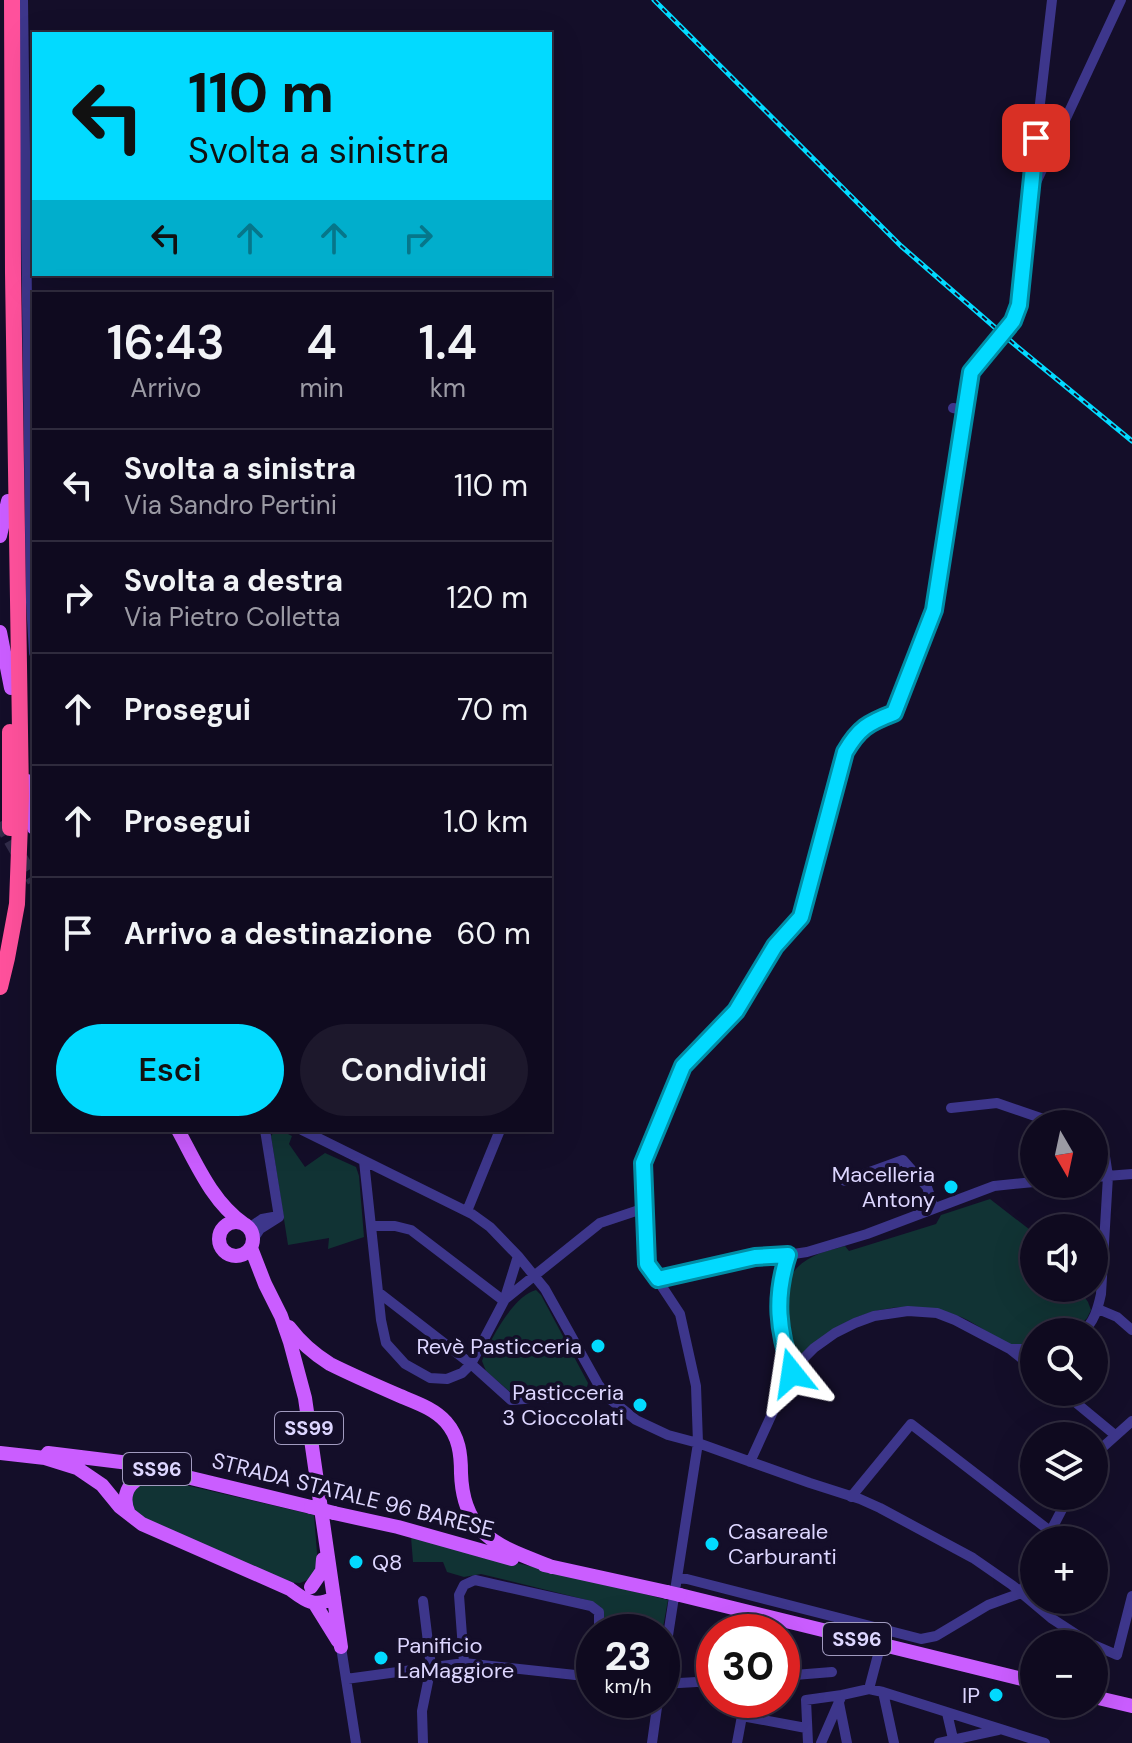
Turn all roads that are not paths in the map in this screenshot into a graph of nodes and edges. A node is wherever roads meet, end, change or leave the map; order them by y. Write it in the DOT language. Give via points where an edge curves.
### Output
graph roads {
  1 [pos="3,0"];
  2 [pos="12,0"];
  3 [pos="23,0"];
  4 [pos="1052,0"];
  5 [pos="1121,0"];
  6 [pos="1029,201"];
  7 [pos="953,408"];
  8 [pos="965,410"];
  9 [pos="8,501"];
  10 [pos="0,536"];
  11 [pos="32,619"];
  12 [pos="0,632"];
  13 [pos="20,671"];
  14 [pos="11,688"];
  15 [pos="32,816"];
  16 [pos="0,949"];
  17 [pos="0,987"];
  18 [pos="951,1108"];
  19 [pos="1020,1111"];
  20 [pos="179,1132"];
  21 [pos="265,1132"];
  22 [pos="306,1132"];
  23 [pos="499,1132"];
  24 [pos="364,1161"];
  25 [pos="1132,1174"];
  26 [pos="1108,1176"];
  27 [pos="845,1181"];
  28 [pos="1020,1183"];
  29 [pos="211,1189"];
  30 [pos="1107,1198"];
  31 [pos="645,1208"];
  32 [pos="934,1208"];
  33 [pos="467,1211"];
  34 [pos="226,1225"];
  35 [pos="371,1226"];
  36 [pos="248,1239"];
  37 [pos="788,1255"];
  38 [pos="518,1256"];
  39 [pos="535,1276"];
  40 [pos="658,1279"];
  41 [pos="378,1292"];
  42 [pos="504,1301"];
  43 [pos="1098,1309"];
  44 [pos="281,1316"];
  45 [pos="1093,1318"];
  46 [pos="1132,1330"];
  47 [pos="1010,1349"];
  48 [pos="1020,1349"];
  49 [pos="1020,1357"];
  50 [pos="471,1364"];
  51 [pos="792,1373"];
  52 [pos="605,1393"];
  53 [pos="1080,1406"];
  54 [pos="1132,1421"];
  55 [pos="1115,1435"];
  56 [pos="1108,1442"];
  57 [pos="698,1443"];
  58 [pos="0,1452"];
  59 [pos="750,1462"];
  60 [pos="229,1486"];
  61 [pos="851,1497"];
  62 [pos="131,1518"];
  63 [pos="1037,1526"];
  64 [pos="325,1543"];
  65 [pos="552,1567"];
  66 [pos="682,1578"];
  67 [pos="311,1587"];
  68 [pos="290,1589"];
  69 [pos="1020,1592"];
  70 [pos="1020,1593"];
  71 [pos="333,1596"];
  72 [pos="1132,1596"];
  73 [pos="423,1601"];
  74 [pos="315,1604"];
  75 [pos="599,1614"];
  76 [pos="674,1614"];
  77 [pos="1046,1614"];
  78 [pos="1130,1617"];
  79 [pos="1069,1630"];
  80 [pos="341,1647"];
  81 [pos="879,1651"];
  82 [pos="1108,1651"];
  83 [pos="464,1663"];
  84 [pos="431,1667"];
  85 [pos="832,1672"];
  86 [pos="576,1675"];
  87 [pos="800,1675"];
  88 [pos="346,1679"];
  89 [pos="1020,1679"];
  90 [pos="869,1689"];
  91 [pos="883,1692"];
  92 [pos="840,1699"];
  93 [pos="1108,1700"];
  94 [pos="1132,1706"];
  95 [pos="947,1713"];
  96 [pos="655,1718"];
  97 [pos="806,1728"];
  98 [pos="1000,1730"];
  99 [pos="954,1741"];
  100 [pos="356,1743"];
  101 [pos="423,1743"];
  102 [pos="652,1743"];
  103 [pos="737,1743"];
  104 [pos="808,1743"];
  105 [pos="821,1743"];
  106 [pos="847,1743"];
  107 [pos="894,1743"];
  108 [pos="939,1743"];
  109 [pos="1045,1743"];
  1 -- 9 [label="highway"];
  2 -- 13 [label="highway"];
  3 -- 11 [label="street"];
  4 -- 6 [label="street"];
  5 -- 6 [label="street"];
  6 -- 8 [label="street" via="1019,305 1013,321 971,372"];
  7 -- 8 [label="street"];
  8 -- 31 [label="street" via="934,610 894,713 855,734 845,752 801,917 775,946 736,1011 683,1066 643,1163"];
  9 -- 10 [label="main road"];
  9 -- 14 [label="highway"];
  12 -- 14 [label="main road"];
  13 -- 15 [label="main road"];
  13 -- 17 [label="highway" via="17,904"];
  14 -- 16 [label="highway" via="10,862"];
  18 -- 19 [label="street" via="997,1103"];
  20 -- 29 [label="main road, SS99"];
  21 -- 36 [label="street" via="279,1217"];
  22 -- 24 [label="street"];
  23 -- 33 [label="street"];
  24 -- 33 [label="street"];
  24 -- 35 [label="street"];
  25 -- 26 [label="street"];
  27 -- 32 [label="street" via="903,1160 927,1187"];
  28 -- 32 [label="street" via="994,1186"];
  29 -- 34 [label="main road, SS99"];
  29 -- 36 [label="main road, SS99"];
  30 -- 43 [label="street"];
  31 -- 39 [label="street" via="600,1223"];
  31 -- 40 [label="street" via="647,1264"];
  32 -- 37 [label="street" via="867,1234"];
  33 -- 38 [label="street"];
  34 -- 36 [label="main road" via="235,1222"];
  34 -- 36 [label="main road" via="219,1240 223,1251 233,1256"];
  35 -- 41 [label="street"];
  35 -- 42 [label="street" via="411,1230"];
  36 -- 44 [label="main road, SS99"];
  37 -- 40 [label="street" via="755,1257"];
  37 -- 51 [label="street" via="778,1309"];
  38 -- 39 [label="street"];
  38 -- 42 [label="street"];
  39 -- 42 [label="street"];
  39 -- 52 [label="street"];
  40 -- 57 [label="street" via="680,1314 696,1386"];
  41 -- 50 [label="street"];
  41 -- 50 [label="street" via="386,1343 405,1364 430,1378 447,1379"];
  42 -- 50 [label="street"];
  43 -- 45 [label="street"];
  43 -- 46 [label="street"];
  44 -- 64 [label="main road, SS99" via="305,1398"];
  44 -- 65 [label="main road" via="315,1355 444,1419 456,1436 465,1504 475,1523 499,1545"];
  47 -- 48 [label="street"];
  47 -- 49 [label="street"];
  47 -- 51 [label="street" via="937,1313 908,1311 874,1316 835,1333"];
  50 -- 52 [label="street" via="511,1400"];
  51 -- 59 [label="street"];
  52 -- 57 [label="street" via="636,1420"];
  53 -- 55 [label="street"];
  54 -- 55 [label="street"];
  55 -- 56 [label="street"];
  57 -- 59 [label="street"];
  57 -- 66 [label="street"];
  58 -- 60 [label="main road, STRADA STATALE 96 BARESE / SS96" via="129,1463"];
  58 -- 62 [label="main road" via="77,1468 102,1485"];
  59 -- 61 [label="street"];
  60 -- 62 [label="main road" via="151,1474 139,1477 125,1494"];
  60 -- 65 [label="main road, STRADA STATALE 96 BARESE / SS96, bridge"];
  61 -- 63 [label="street" via="911,1424"];
  61 -- 69 [label="street" via="973,1558"];
  62 -- 68 [label="main road"];
  64 -- 67 [label="main road" via="322,1571"];
  64 -- 71 [label="main road, SS99"];
  65 -- 89 [label="main road, SS96"];
  66 -- 70 [label="street" via="885,1635 914,1638 936,1636 988,1605"];
  66 -- 76 [label="street"];
  67 -- 68 [label="main road"];
  67 -- 71 [label="main road"];
  68 -- 74 [label="main road"];
  71 -- 74 [label="main road"];
  71 -- 80 [label="main road, SS99"];
  72 -- 78 [label="street"];
  73 -- 84 [label="street"];
  74 -- 80 [label="main road"];
  75 -- 83 [label="street" via="591,1606 475,1580 459,1595"];
  77 -- 79 [label="street"];
  78 -- 82 [label="street" via="1117,1655"];
  80 -- 88 [label="street"];
  81 -- 90 [label="street"];
  83 -- 84 [label="street"];
  83 -- 86 [label="street"];
  84 -- 88 [label="street"];
  84 -- 101 [label="street" via="422,1711"];
  85 -- 87 [label="street"];
  88 -- 100 [label="street"];
  90 -- 91 [label="street"];
  90 -- 92 [label="street"];
  91 -- 95 [label="street"];
  91 -- 107 [label="street"];
  92 -- 97 [label="street" via="806,1700"];
  92 -- 105 [label="street"];
  92 -- 106 [label="street"];
  93 -- 94 [label="main road"];
  95 -- 98 [label="street"];
  95 -- 99 [label="street"];
  96 -- 102 [label="street"];
  97 -- 103 [label="street" via="742,1716"];
  97 -- 104 [label="street"];
  98 -- 99 [label="street"];
  98 -- 109 [label="street"];
  99 -- 108 [label="street"];
}
